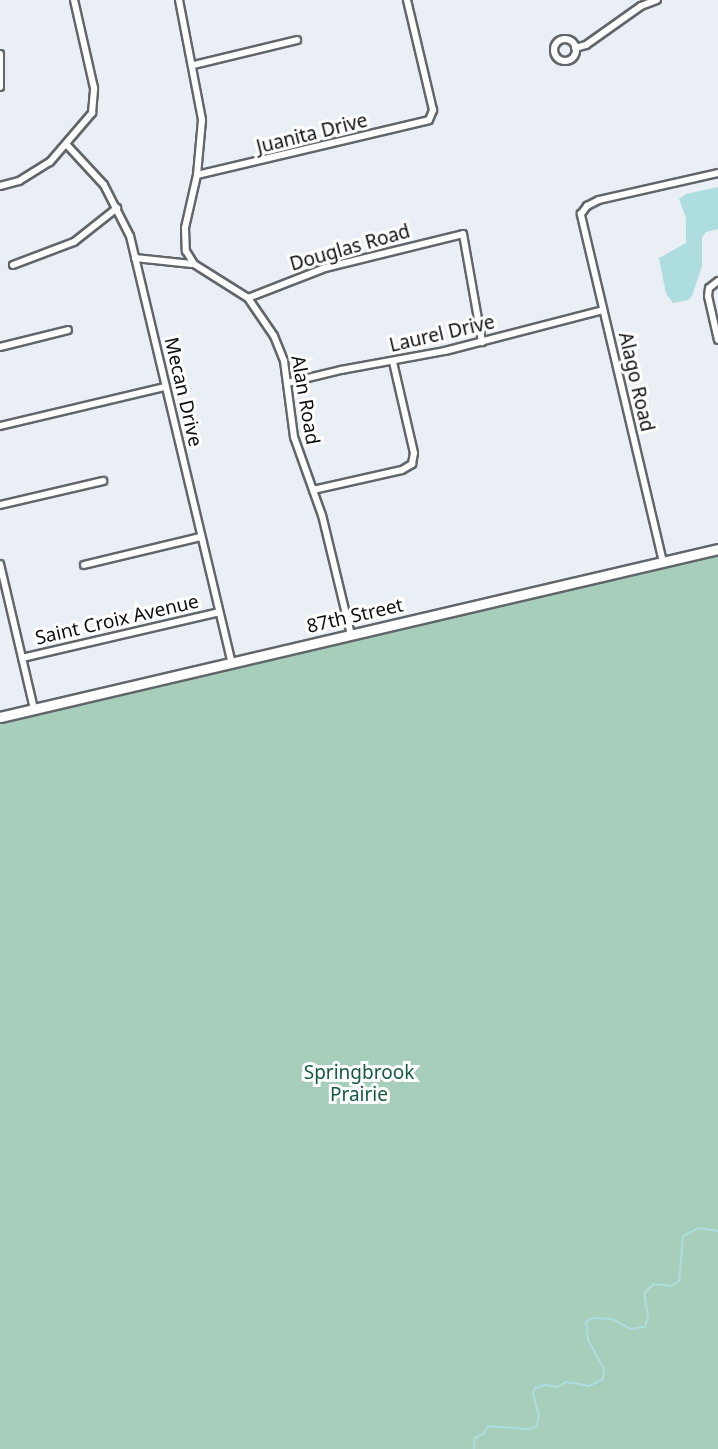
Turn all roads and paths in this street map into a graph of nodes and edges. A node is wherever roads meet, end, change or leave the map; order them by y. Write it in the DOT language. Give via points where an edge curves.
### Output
graph roads {
  1 [pos="74,0"];
  2 [pos="179,0"];
  3 [pos="407,0"];
  4 [pos="657,0"];
  5 [pos="297,40"];
  6 [pos="575,48"];
  7 [pos="0,54"];
  8 [pos="194,65"];
  9 [pos="0,87"];
  10 [pos="67,145"];
  11 [pos="718,173"];
  12 [pos="197,175"];
  13 [pos="0,186"];
  14 [pos="117,208"];
  15 [pos="135,258"];
  16 [pos="13,264"];
  17 [pos="194,264"];
  18 [pos="718,281"];
  19 [pos="248,298"];
  20 [pos="603,310"];
  21 [pos="68,330"];
  22 [pos="718,340"];
  23 [pos="482,342"];
  24 [pos="0,347"];
  25 [pos="393,362"];
  26 [pos="287,383"];
  27 [pos="165,387"];
  28 [pos="0,426"];
  29 [pos="103,481"];
  30 [pos="313,490"];
  31 [pos="0,505"];
  32 [pos="201,537"];
  33 [pos="718,550"];
  34 [pos="663,562"];
  35 [pos="0,564"];
  36 [pos="84,565"];
  37 [pos="219,612"];
  38 [pos="351,635"];
  39 [pos="22,658"];
  40 [pos="232,663"];
  41 [pos="34,709"];
  42 [pos="0,717"];
  1 -- 10 [label="street" via="95,101 87,123"];
  2 -- 8 [label="street"];
  3 -- 12 [label="street, Juanita Drive" via="432,103 431,118"];
  4 -- 6 [label="street"];
  5 -- 8 [label="street"];
  7 -- 9 [label="street"];
  8 -- 12 [label="street" via="202,120"];
  10 -- 13 [label="street" via="36,173"];
  10 -- 14 [label="street, Mecan Drive" via="104,185"];
  11 -- 20 [label="street, Alago Road" via="599,200 583,209 581,219"];
  12 -- 17 [label="street" via="184,242"];
  14 -- 15 [label="street, Mecan Drive"];
  14 -- 16 [label="street" via="74,242"];
  15 -- 17 [label="street"];
  15 -- 27 [label="street, Mecan Drive"];
  17 -- 19 [label="street, Alan Road"];
  18 -- 22 [label="street" via="708,296"];
  19 -- 23 [label="street, Douglas Road" via="325,268 463,234"];
  19 -- 26 [label="street, Alan Road" via="275,336"];
  20 -- 23 [label="street, Laurel Drive"];
  20 -- 34 [label="street, Alago Road"];
  21 -- 24 [label="street"];
  23 -- 25 [label="street, Laurel Drive"];
  25 -- 26 [label="street, Laurel Drive"];
  25 -- 30 [label="street" via="414,453 412,464"];
  26 -- 30 [label="street, Alan Road" via="293,437"];
  27 -- 28 [label="street"];
  27 -- 32 [label="street, Mecan Drive"];
  29 -- 31 [label="street"];
  30 -- 38 [label="street, Alan Road"];
  32 -- 36 [label="street"];
  32 -- 37 [label="street, Mecan Drive"];
  33 -- 34 [label="street, 87th Street"];
  34 -- 38 [label="street, 87th Street"];
  35 -- 39 [label="street"];
  37 -- 39 [label="street, Saint Croix Avenue"];
  37 -- 40 [label="street, Mecan Drive"];
  38 -- 40 [label="street, 87th Street"];
  39 -- 41 [label="street"];
  40 -- 41 [label="street, 87th Street"];
  41 -- 42 [label="street, 87th Street"];
}
